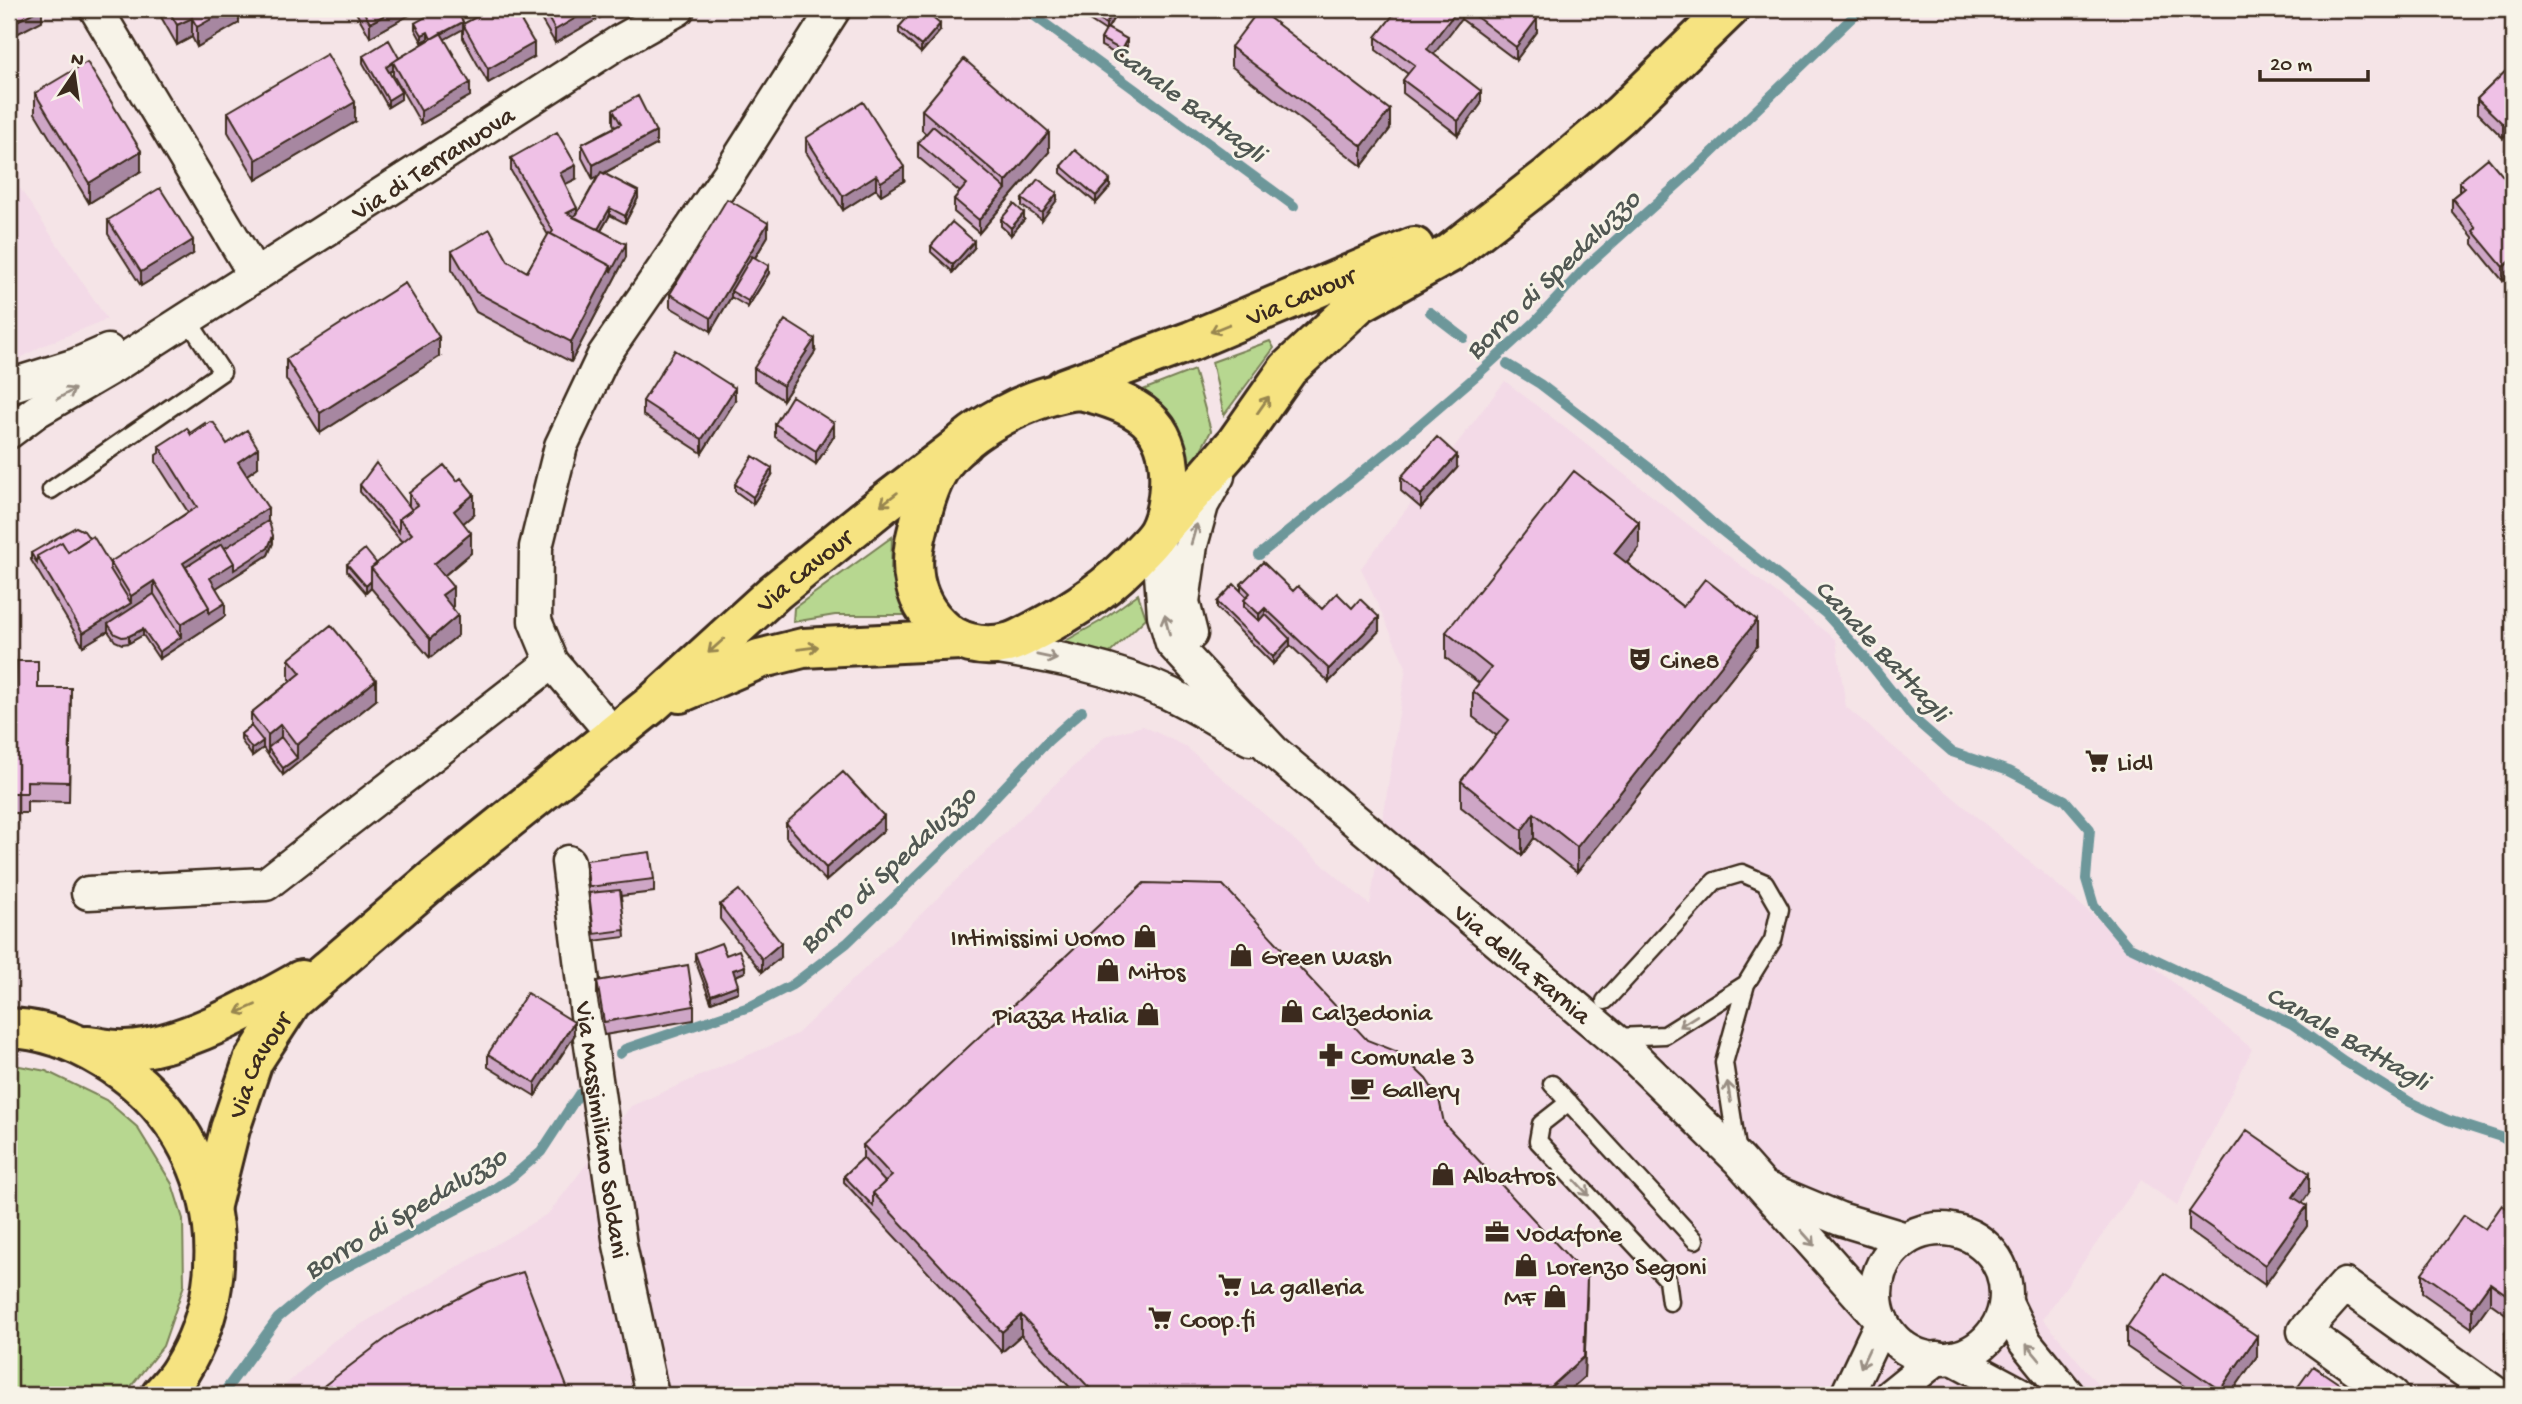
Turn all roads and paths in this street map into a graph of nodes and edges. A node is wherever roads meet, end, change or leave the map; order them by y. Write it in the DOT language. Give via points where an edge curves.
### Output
graph roads {
  1 [pos="96,9"];
  2 [pos="678,9"];
  3 [pos="834,9"];
  4 [pos="1729,9"];
  5 [pos="1549,176"];
  6 [pos="255,275"];
  7 [pos="187,317"];
  8 [pos="9,386"];
  9 [pos="1045,396"];
  10 [pos="9,432"];
  11 [pos="963,443"];
  12 [pos="1236,443"];
  13 [pos="51,490"];
  14 [pos="1158,534"];
  15 [pos="970,643"];
  16 [pos="552,662"];
  17 [pos="1201,672"];
  18 [pos="652,704"];
  19 [pos="613,734"];
  20 [pos="1273,751"];
  21 [pos="569,862"];
  22 [pos="88,893"];
  23 [pos="349,952"];
  24 [pos="1746,984"];
  25 [pos="1605,1001"];
  26 [pos="14,1024"];
  27 [pos="1612,1037"];
  28 [pos="80,1045"];
  29 [pos="1552,1084"];
  30 [pos="1569,1102"];
  31 [pos="1739,1160"];
  32 [pos="1762,1187"];
  33 [pos="211,1205"];
  34 [pos="1906,1239"];
  35 [pos="1695,1240"];
  36 [pos="1670,1302"];
  37 [pos="2006,1303"];
  38 [pos="1882,1321"];
  39 [pos="1945,1358"];
  40 [pos="161,1395"];
  41 [pos="652,1395"];
  42 [pos="1847,1395"];
  43 [pos="1891,1395"];
  44 [pos="2022,1395"];
  45 [pos="2068,1395"];
  46 [pos="2393,1395"];
  47 [pos="2498,1395"];
  1 -- 6 [label="street"];
  2 -- 6 [label="street, Via di Terranuova" via="618,42"];
  3 -- 16 [label="street" via="729,174 604,355 561,446 536,547 535,621"];
  4 -- 5 [label="main road, Via Cavour" via="1620,115"];
  5 -- 9 [label="main road, Via Cavour, one-way" via="1398,256"];
  12 -- 5 [label="main road, Via Cavour, one-way" via="1288,369 1359,304 1450,253"];
  6 -- 7 [label="street, Via di Terranuova"];
  7 -- 8 [label="street, Via di Terranuova" via="76,365"];
  10 -- 7 [label="street, Via di Terranuova, one-way"];
  7 -- 13 [label="lane" via="222,372"];
  9 -- 11 [label="main road, Via Cavour"];
  9 -- 14 [label="main road, Via Cavour" via="1080,390 1114,398 1153,424 1167,448 1170,468 1168,507"];
  11 -- 15 [label="main road, Via Cavour" via="933,481 923,508 913,573 930,617 946,633"];
  11 -- 18 [label="main road, Via Cavour, one-way" via="776,591"];
  12 -- 14 [label="main road, Via Cavour"];
  17 -- 12 [label="street, Via della Farnia, one-way" via="1183,602 1191,545 1202,505"];
  14 -- 15 [label="main road, Via Cavour" via="1122,573 1068,614 1007,643"];
  17 -- 14 [label="street, Via della Farnia, one-way" via="1172,643 1164,615"];
  18 -- 15 [label="main road, Via Cavour, one-way" via="760,659 803,648"];
  15 -- 20 [label="street, Via della Farnia, one-way" via="1132,679 1170,694"];
  16 -- 19 [label="street"];
  16 -- 22 [label="street" via="267,884"];
  17 -- 20 [label="street, Via della Farnia"];
  18 -- 19 [label="main road, Via Cavour"];
  19 -- 23 [label="main road, Via Cavour"];
  20 -- 27 [label="street, Via della Farnia"];
  21 -- 41 [label="street, Via Massimiliano Soldani" via="620,1245"];
  23 -- 28 [label="main road, Via Cavour, one-way" via="255,1006 170,1042 124,1051"];
  23 -- 33 [label="main road, Via Cavour" via="292,1001 253,1061"];
  24 -- 25 [label="lane" via="1773,940 1780,909 1765,883 1742,873 1715,881"];
  24 -- 27 [label="lane, one-way" via="1665,1035"];
  31 -- 24 [label="lane, one-way" via="1724,1063"];
  26 -- 28 [label="main road"];
  27 -- 31 [label="street, Via della Farnia"];
  28 -- 33 [label="main road" via="126,1072 165,1109 194,1155"];
  29 -- 30 [label="lane"];
  30 -- 35 [label="lane"];
  30 -- 36 [label="lane, one-way" via="1541,1124 1538,1141 1667,1279"];
  31 -- 32 [label="street, Via della Farnia"];
  32 -- 34 [label="street, Via della Farnia" via="1840,1219"];
  32 -- 38 [label="street, Via della Farnia, one-way"];
  33 -- 40 [label="main road" via="215,1262 205,1319 181,1371"];
  34 -- 37 [label="street" via="1942,1228 1977,1240 1991,1251 2000,1267"];
  34 -- 38 [label="street" via="1881,1267 1876,1285"];
  37 -- 39 [label="street" via="1988,1339 1972,1351"];
  45 -- 37 [label="street, one-way" via="2025,1342"];
  38 -- 39 [label="street, Via della Farnia" via="1905,1347 1920,1355"];
  38 -- 42 [label="street, one-way"];
  39 -- 43 [label="street"];
  39 -- 44 [label="street, Via della Farnia"];
  46 -- 47 [label="street" via="2304,1331 2345,1285"];
}
